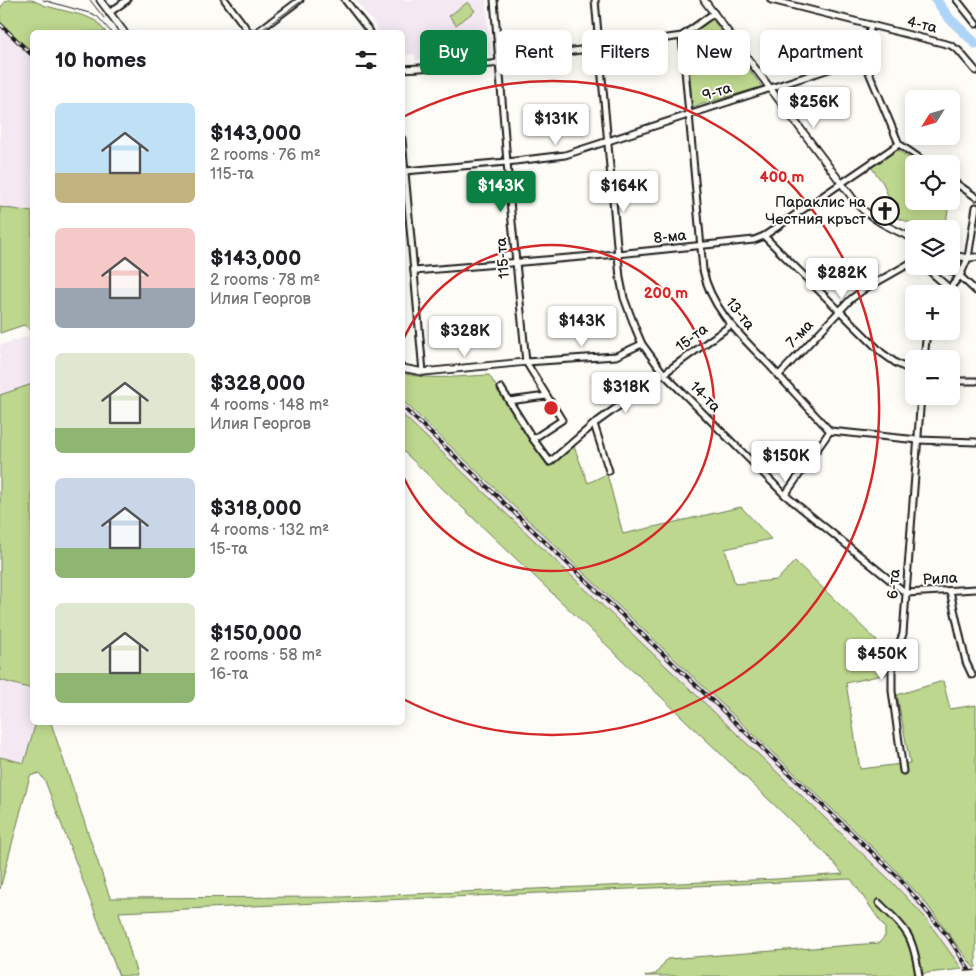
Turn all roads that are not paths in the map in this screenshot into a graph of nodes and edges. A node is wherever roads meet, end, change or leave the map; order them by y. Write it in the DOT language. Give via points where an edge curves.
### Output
graph roads {
  1 [pos="100,0"];
  2 [pos="127,0"];
  3 [pos="225,0"];
  4 [pos="300,0"];
  5 [pos="345,0"];
  6 [pos="494,0"];
  7 [pos="596,0"];
  8 [pos="704,0"];
  9 [pos="771,0"];
  10 [pos="957,0"];
  11 [pos="110,13"];
  12 [pos="714,13"];
  13 [pos="976,24"];
  14 [pos="871,25"];
  15 [pos="123,30"];
  16 [pos="248,30"];
  17 [pos="260,30"];
  18 [pos="368,30"];
  19 [pos="598,30"];
  20 [pos="690,30"];
  21 [pos="870,30"];
  22 [pos="497,31"];
  23 [pos="497,63"];
  24 [pos="405,69"];
  25 [pos="976,71"];
  26 [pos="501,75"];
  27 [pos="602,75"];
  28 [pos="686,75"];
  29 [pos="810,75"];
  30 [pos="870,75"];
  31 [pos="770,88"];
  32 [pos="689,114"];
  33 [pos="608,142"];
  34 [pos="899,144"];
  35 [pos="915,155"];
  36 [pos="507,162"];
  37 [pos="405,171"];
  38 [pos="841,182"];
  39 [pos="960,186"];
  40 [pos="976,197"];
  41 [pos="976,207"];
  42 [pos="764,236"];
  43 [pos="905,236"];
  44 [pos="700,246"];
  45 [pos="617,254"];
  46 [pos="960,257"];
  47 [pos="976,257"];
  48 [pos="968,258"];
  49 [pos="516,262"];
  50 [pos="905,266"];
  51 [pos="414,271"];
  52 [pos="934,275"];
  53 [pos="960,276"];
  54 [pos="946,285"];
  55 [pos="952,285"];
  56 [pos="976,291"];
  57 [pos="839,311"];
  58 [pos="731,325"];
  59 [pos="642,344"];
  60 [pos="526,362"];
  61 [pos="905,368"];
  62 [pos="405,369"];
  63 [pos="422,372"];
  64 [pos="664,374"];
  65 [pos="778,376"];
  66 [pos="960,381"];
  67 [pos="976,381"];
  68 [pos="501,388"];
  69 [pos="546,396"];
  70 [pos="508,401"];
  71 [pos="921,405"];
  72 [pos="594,424"];
  73 [pos="830,431"];
  74 [pos="533,439"];
  75 [pos="918,440"];
  76 [pos="976,442"];
  77 [pos="609,471"];
  78 [pos="785,496"];
  79 [pos="976,589"];
  80 [pos="950,591"];
  81 [pos="906,593"];
  82 [pos="972,675"];
  83 [pos="903,771"];
  84 [pos="879,903"];
  85 [pos="976,975"];
  86 [pos="919,976"];
  87 [pos="964,976"];
  1 -- 11 [label="street"];
  2 -- 11 [label="street"];
  3 -- 16 [label="street"];
  4 -- 17 [label="street"];
  5 -- 18 [label="street"];
  6 -- 22 [label="street, 115-та"];
  7 -- 19 [label="street, 14-та"];
  8 -- 12 [label="street"];
  9 -- 14 [label="street, 4-та"];
  10 -- 13 [label="street"];
  11 -- 15 [label="street"];
  12 -- 20 [label="street"];
  12 -- 31 [label="street"];
  14 -- 21 [label="street"];
  14 -- 25 [label="street, 4-та" via="950,45"];
  23 -- 24 [label="street"];
  26 -- 36 [label="street, 115-та"];
  27 -- 33 [label="street, 14-та"];
  28 -- 32 [label="street, 13-та"];
  29 -- 31 [label="street, 9-та"];
  30 -- 34 [label="street"];
  31 -- 32 [label="street, 9-та"];
  31 -- 38 [label="street"];
  32 -- 33 [label="street, 9-та"];
  32 -- 44 [label="street, 13-та"];
  33 -- 36 [label="street, 9-та" via="564,155"];
  33 -- 45 [label="street, 14-та"];
  34 -- 35 [label="street"];
  34 -- 38 [label="street, 8-ма"];
  36 -- 37 [label="street, 9-та"];
  36 -- 49 [label="street, 115-та"];
  37 -- 51 [label="street"];
  38 -- 42 [label="street, 8-ма"];
  38 -- 43 [label="street" via="869,215"];
  39 -- 40 [label="street"];
  41 -- 48 [label="street"];
  42 -- 44 [label="street, 8-ма"];
  42 -- 57 [label="street"];
  44 -- 45 [label="street, 8-ма"];
  44 -- 58 [label="street, 13-та" via="707,288"];
  45 -- 49 [label="street, 8-ма"];
  45 -- 59 [label="street, 14-та" via="624,299"];
  46 -- 48 [label="street"];
  47 -- 48 [label="street"];
  48 -- 53 [label="street"];
  49 -- 51 [label="street, 8-ма"];
  49 -- 60 [label="street, 115-та"];
  50 -- 57 [label="street, 7-ма" via="863,290"];
  51 -- 63 [label="street"];
  52 -- 54 [label="street"];
  53 -- 55 [label="street"];
  53 -- 56 [label="street"];
  57 -- 61 [label="street" via="882,353"];
  57 -- 65 [label="street, 7-ма"];
  58 -- 64 [label="street, 15-та"];
  58 -- 65 [label="street, 13-та"];
  59 -- 60 [label="street" via="616,356"];
  59 -- 64 [label="street, 14-та"];
  60 -- 63 [label="street"];
  60 -- 69 [label="street"];
  62 -- 63 [label="street"];
  64 -- 72 [label="street, 15-та"];
  64 -- 78 [label="street, 14-та"];
  65 -- 73 [label="street, 13-та"];
  66 -- 67 [label="street"];
  68 -- 70 [label="street"];
  69 -- 70 [label="street"];
  69 -- 74 [label="street" via="562,420"];
  70 -- 74 [label="street"];
  71 -- 75 [label="street, 6-та"];
  72 -- 74 [label="street, 15-та" via="550,462"];
  72 -- 77 [label="street"];
  73 -- 75 [label="street"];
  73 -- 78 [label="street"];
  75 -- 76 [label="street"];
  75 -- 81 [label="street, 6-та"];
  78 -- 81 [label="street, 14-та"];
  79 -- 80 [label="street, Рила"];
  80 -- 81 [label="street, Рила"];
  80 -- 82 [label="street"];
  81 -- 83 [label="street, 6-та" via="903,634 892,662 892,691"];
  84 -- 86 [label="street" via="909,936"];
  85 -- 87 [label="highway, bridge"];
}
